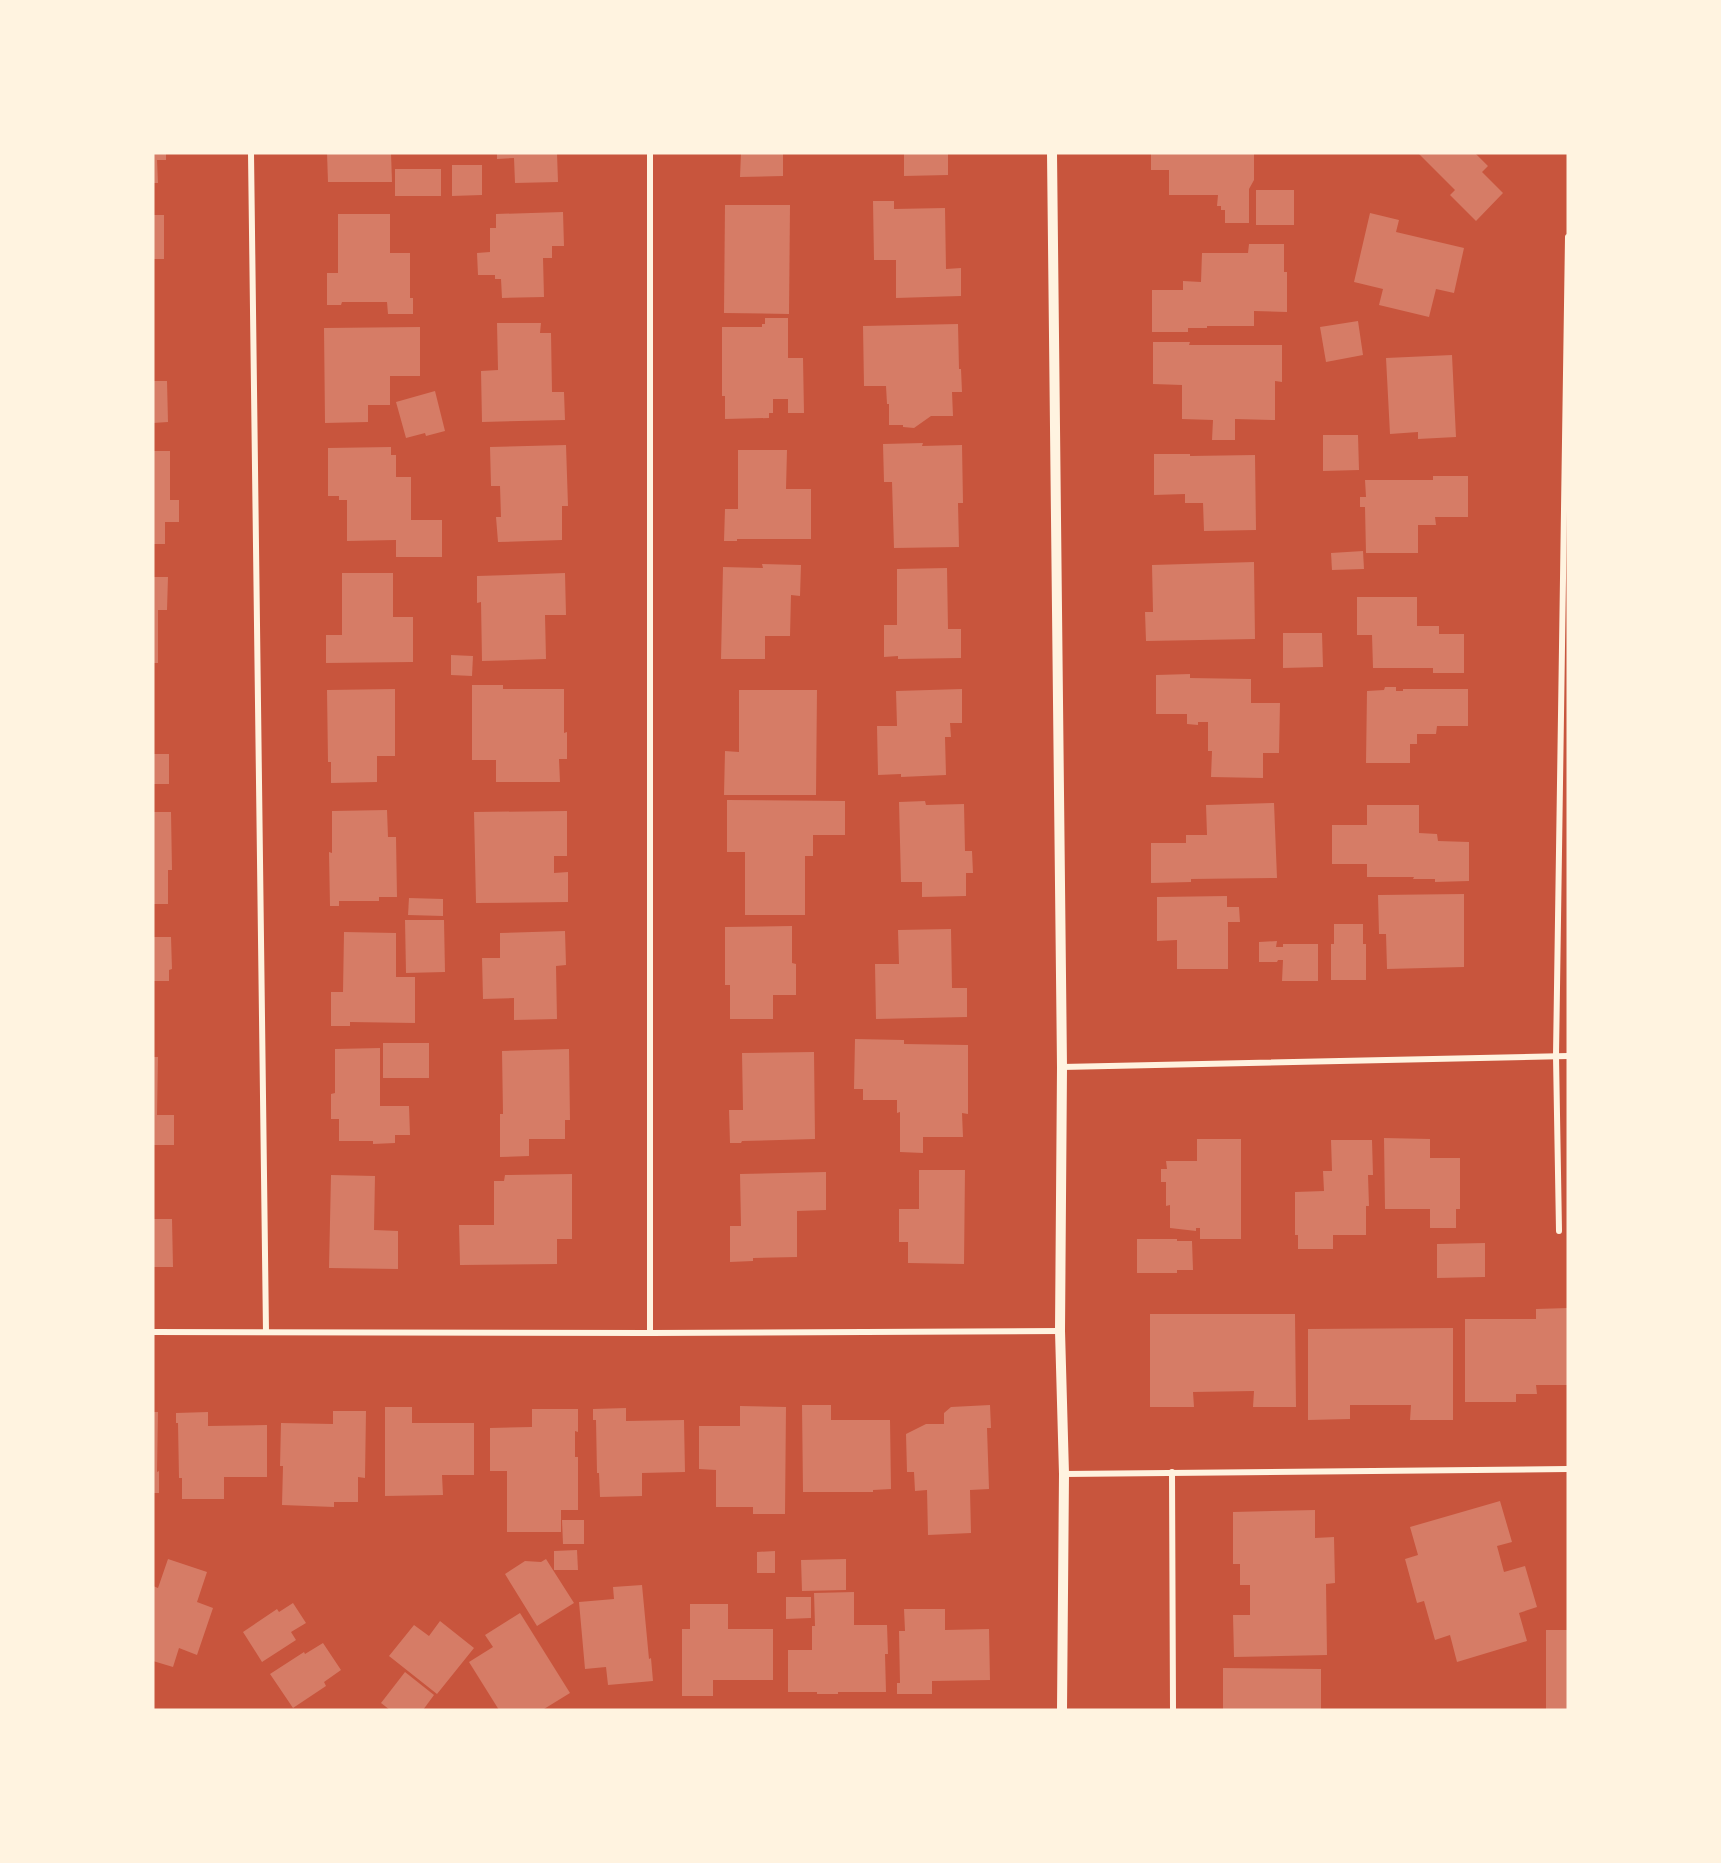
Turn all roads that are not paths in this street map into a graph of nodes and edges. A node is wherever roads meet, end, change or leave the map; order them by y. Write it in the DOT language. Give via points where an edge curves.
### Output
graph roads {
  1 [pos="251,153"];
  2 [pos="650,153"];
  3 [pos="1052,153"];
  4 [pos="1567,237"];
  5 [pos="1556,1056"];
  6 [pos="1568,1056"];
  7 [pos="1062,1066"];
  8 [pos="1559,1231"];
  9 [pos="1060,1331"];
  10 [pos="153,1332"];
  11 [pos="266,1332"];
  12 [pos="650,1333"];
  13 [pos="1568,1470"];
  14 [pos="1172,1472"];
  15 [pos="1064,1474"];
  16 [pos="1062,1710"];
  17 [pos="1173,1710"];
  1 -- 11 [label="street"];
  2 -- 12 [label="street"];
  3 -- 7 [label="street"];
  4 -- 5 [label="street"];
  5 -- 6 [label="street"];
  5 -- 7 [label="street"];
  5 -- 8 [label="street"];
  7 -- 9 [label="street"];
  9 -- 12 [label="street"];
  9 -- 15 [label="street"];
  10 -- 11 [label="street"];
  11 -- 12 [label="street"];
  13 -- 14 [label="street"];
  14 -- 15 [label="street"];
  14 -- 17 [label="street"];
  15 -- 16 [label="street"];
}
